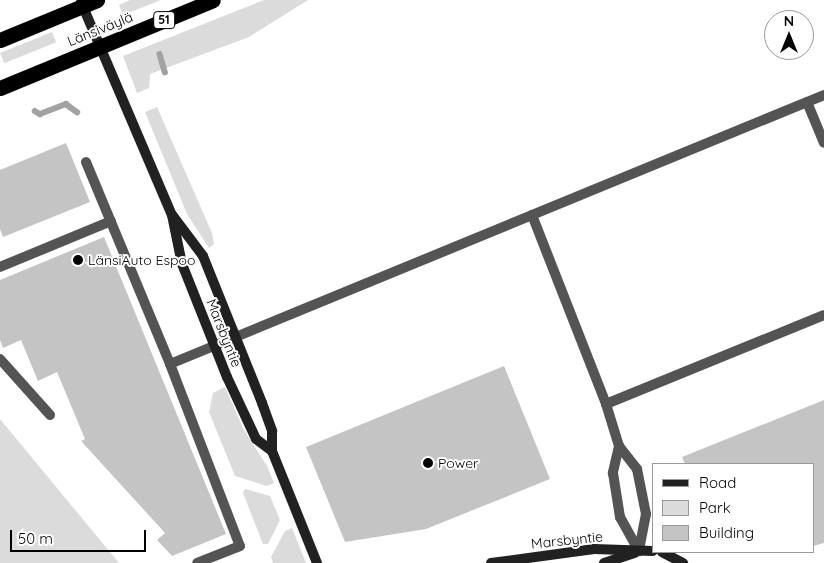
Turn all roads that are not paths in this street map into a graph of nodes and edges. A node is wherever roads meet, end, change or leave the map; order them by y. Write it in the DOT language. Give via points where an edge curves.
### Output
graph roads {
  1 [pos="80,0"];
  2 [pos="98,0"];
  3 [pos="213,0"];
  4 [pos="0,40"];
  5 [pos="0,88"];
  6 [pos="824,95"];
  7 [pos="807,102"];
  8 [pos="824,143"];
  9 [pos="86,162"];
  10 [pos="172,215"];
  11 [pos="532,215"];
  12 [pos="111,222"];
  13 [pos="0,267"];
  14 [pos="824,315"];
  15 [pos="235,337"];
  16 [pos="214,346"];
  17 [pos="0,359"];
  18 [pos="170,364"];
  19 [pos="606,404"];
  20 [pos="50,415"];
  21 [pos="619,446"];
  22 [pos="272,451"];
  23 [pos="639,550"];
  24 [pos="652,551"];
  25 [pos="664,553"];
  26 [pos="197,563"];
  27 [pos="317,563"];
  28 [pos="491,563"];
  29 [pos="604,563"];
  30 [pos="683,563"];
  1 -- 10 [label="main road, Marsbyntie"];
  2 -- 4 [label="highway, Länsiväylä"];
  3 -- 5 [label="highway, Länsiväylä / 51"];
  6 -- 7 [label="lane"];
  7 -- 8 [label="lane"];
  7 -- 11 [label="lane"];
  9 -- 12 [label="lane"];
  10 -- 15 [label="main road, Marsbyntie" via="203,256"];
  10 -- 16 [label="main road, Marsbyntie" via="182,264"];
  11 -- 15 [label="lane"];
  11 -- 19 [label="lane"];
  12 -- 13 [label="lane"];
  12 -- 18 [label="lane"];
  14 -- 19 [label="lane"];
  15 -- 16 [label="lane"];
  15 -- 22 [label="main road, Marsbyntie" via="272,431"];
  16 -- 18 [label="lane"];
  16 -- 22 [label="main road, Marsbyntie" via="256,439"];
  17 -- 20 [label="lane"];
  18 -- 26 [label="lane" via="240,546"];
  19 -- 21 [label="lane"];
  21 -- 23 [label="lane" via="613,473 620,517"];
  21 -- 23 [label="lane" via="636,469 646,514"];
  22 -- 27 [label="main road, Marsbyntie"];
  23 -- 24 [label="main road"];
  23 -- 28 [label="main road, Marsbyntie" via="594,549"];
  23 -- 29 [label="main road, Marsbyntie"];
  25 -- 30 [label="main road"];
}
